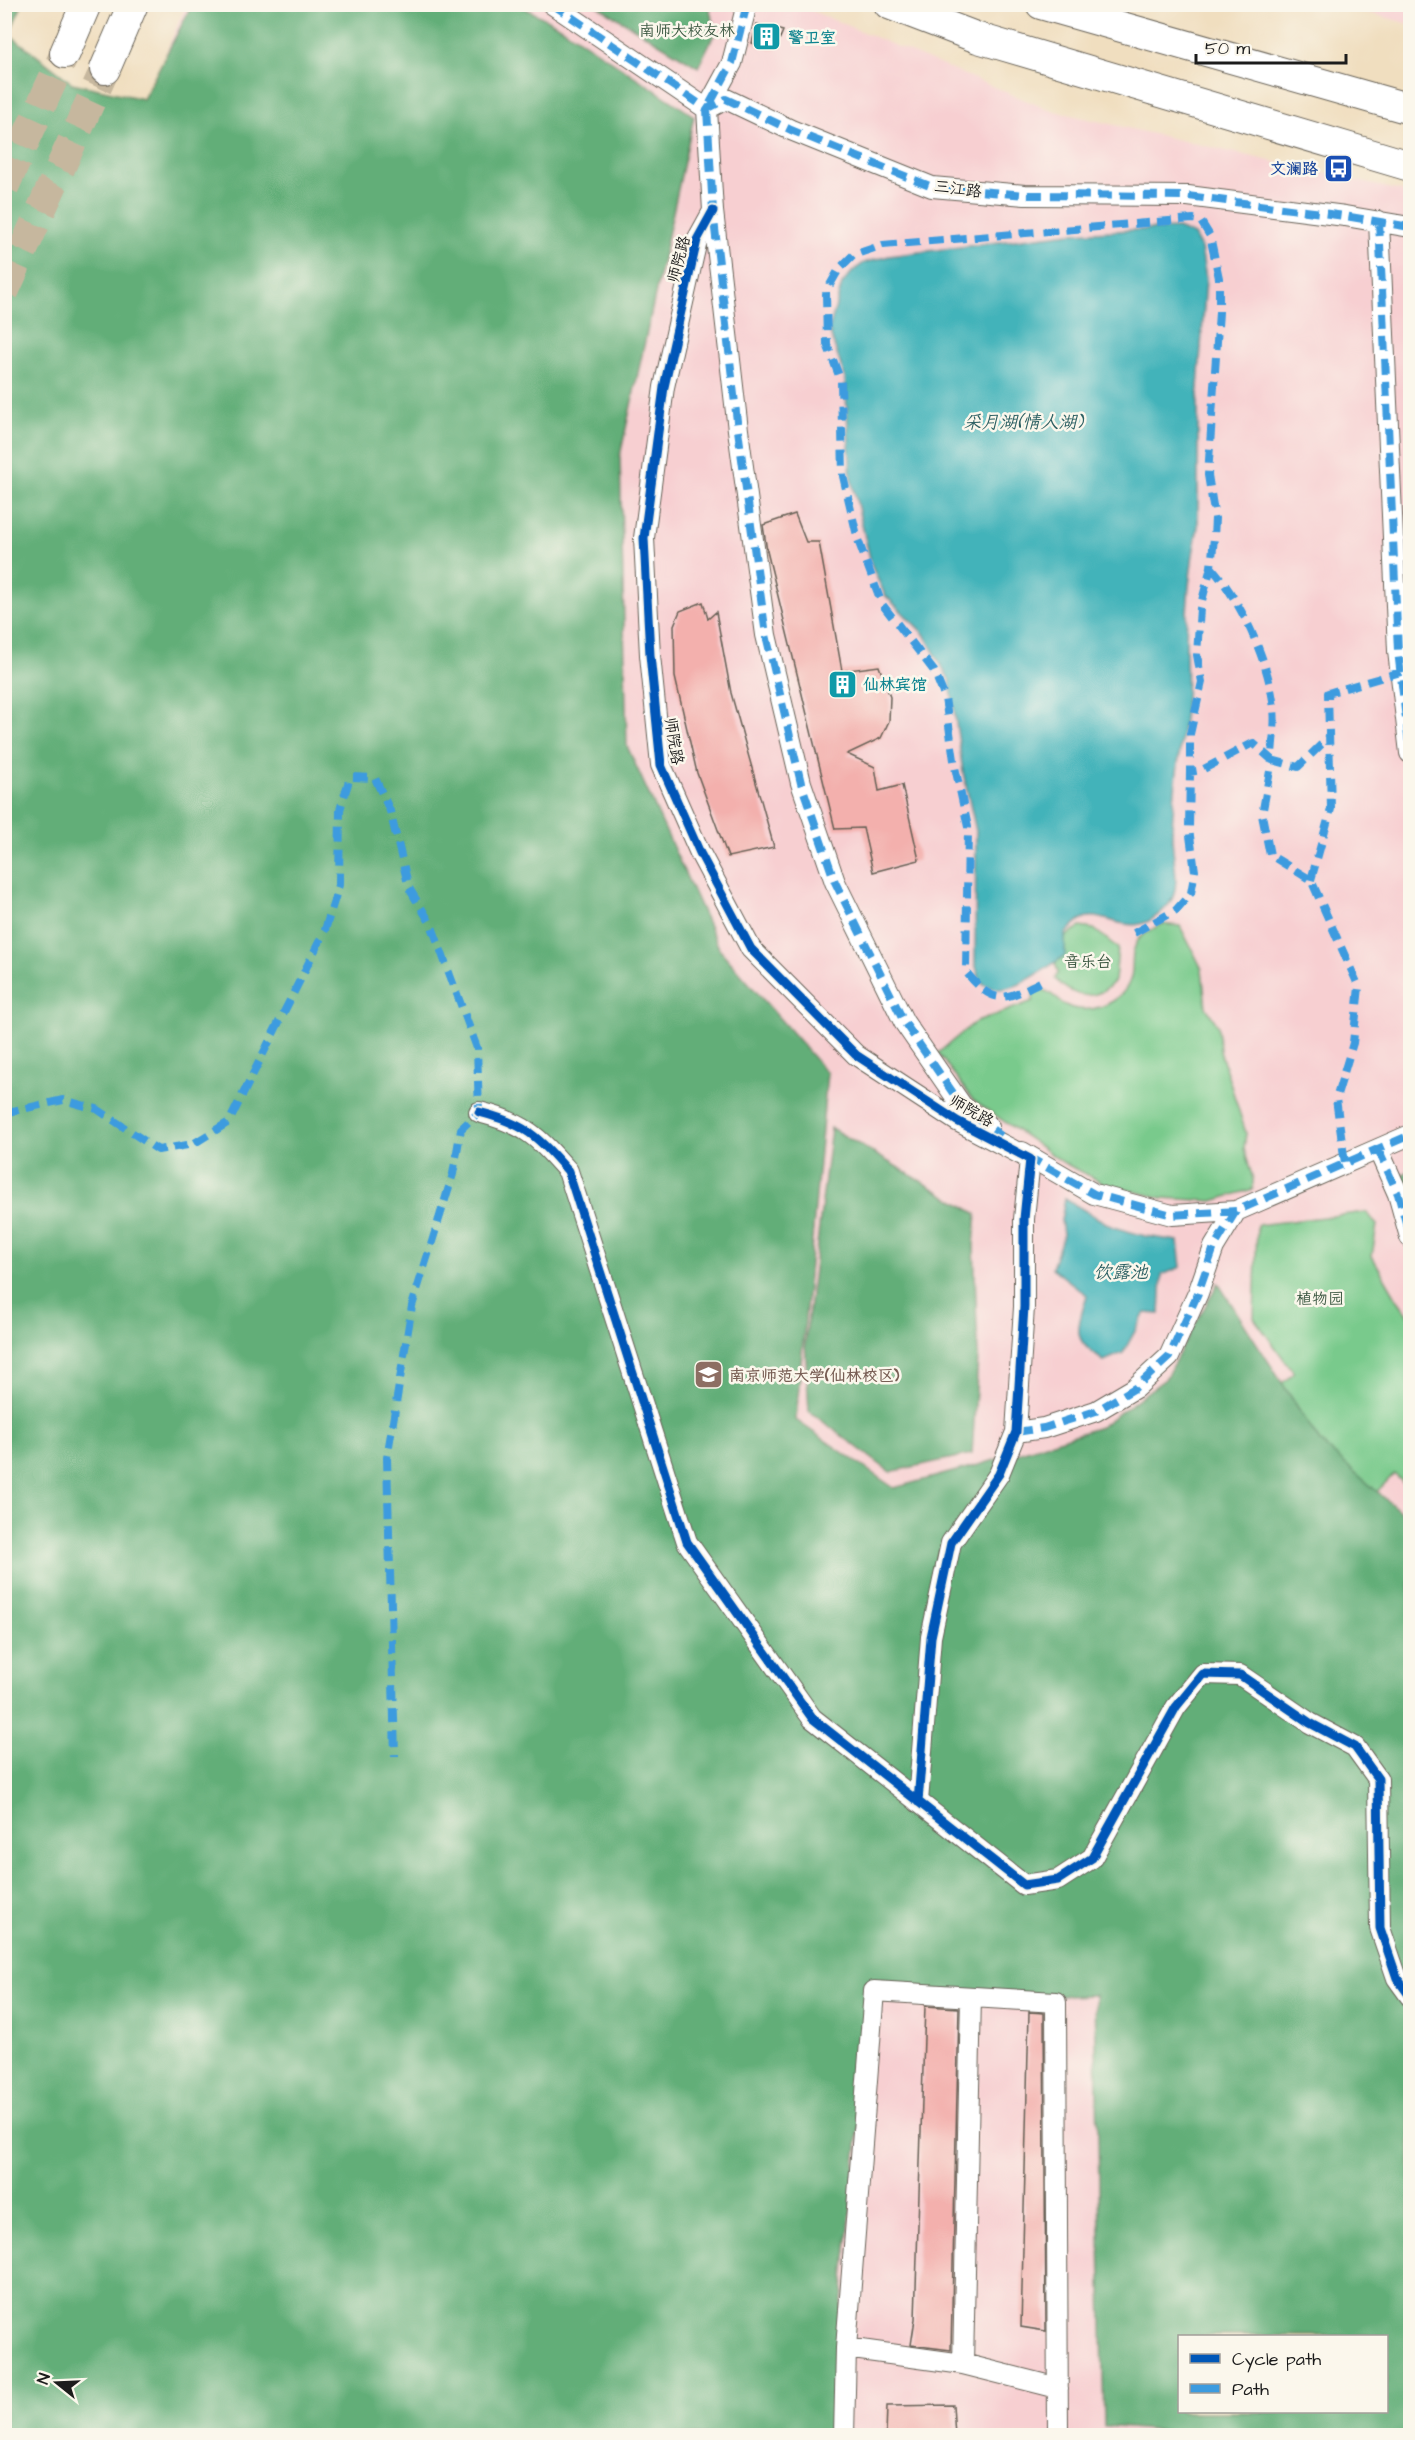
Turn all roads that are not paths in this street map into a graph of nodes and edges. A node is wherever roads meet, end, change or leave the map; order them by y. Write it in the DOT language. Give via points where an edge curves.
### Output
graph roads {
  1 [pos="86,4"];
  2 [pos="133,4"];
  3 [pos="552,4"];
  4 [pos="747,4"];
  5 [pos="889,4"];
  6 [pos="1041,4"];
  7 [pos="65,52"];
  8 [pos="105,69"];
  9 [pos="707,109"];
  10 [pos="1410,109"];
  11 [pos="1410,166"];
  12 [pos="713,211"];
  13 [pos="1379,221"];
  14 [pos="1410,228"];
  15 [pos="1410,753"];
  16 [pos="479,1112"];
  17 [pos="1410,1135"];
  18 [pos="1378,1149"];
  19 [pos="1030,1159"];
  20 [pos="1236,1211"];
  21 [pos="1410,1237"];
  22 [pos="1016,1432"];
  23 [pos="918,1802"];
  24 [pos="1410,1996"];
  25 [pos="971,1997"];
  26 [pos="846,2348"];
  27 [pos="963,2364"];
  28 [pos="1058,2388"];
  29 [pos="843,2436"];
  30 [pos="1058,2436"];
  1 -- 7 [label="main road"];
  2 -- 8 [label="main road"];
  3 -- 9 [label="street"];
  4 -- 9 [label="street" via="732,63"];
  5 -- 11 [label="main road" via="978,38"];
  6 -- 10 [label="main road"];
  9 -- 12 [label="street, 师院路"];
  9 -- 13 [label="street, 三江路" via="726,99 932,187 1025,195 1188,196"];
  12 -- 19 [label="street, 师院路" via="766,635 801,783 835,882 904,1022 962,1106"];
  12 -- 19 [label="street, 师院路" via="697,240 664,387 644,538 661,765 700,853 751,949 856,1055 957,1121"];
  13 -- 14 [label="street, 三江路"];
  13 -- 15 [label="street" via="1398,651"];
  16 -- 23 [label="street" via="503,1118 537,1136 568,1171 687,1542 812,1718"];
  17 -- 18 [label="street, 师院路"];
  18 -- 20 [label="street, 师院路"];
  18 -- 21 [label="street" via="1398,1194"];
  19 -- 20 [label="street, 师院路" via="1094,1194 1172,1215"];
  19 -- 22 [label="street"];
  20 -- 22 [label="street" via="1214,1247 1169,1357 1135,1388 1096,1411 1044,1428"];
  22 -- 23 [label="street" via="999,1474 951,1543 931,1637"];
  23 -- 24 [label="street" via="1024,1885 1058,1880 1092,1858 1176,1707 1203,1674 1240,1675 1310,1723 1354,1747 1378,1779 1380,1928 1397,1978"];
  25 -- 26 [label="street" via="874,1991"];
  25 -- 27 [label="street"];
  25 -- 28 [label="street" via="1056,2002"];
  26 -- 27 [label="street"];
  26 -- 29 [label="street"];
  27 -- 28 [label="street"];
  28 -- 30 [label="street"];
}
